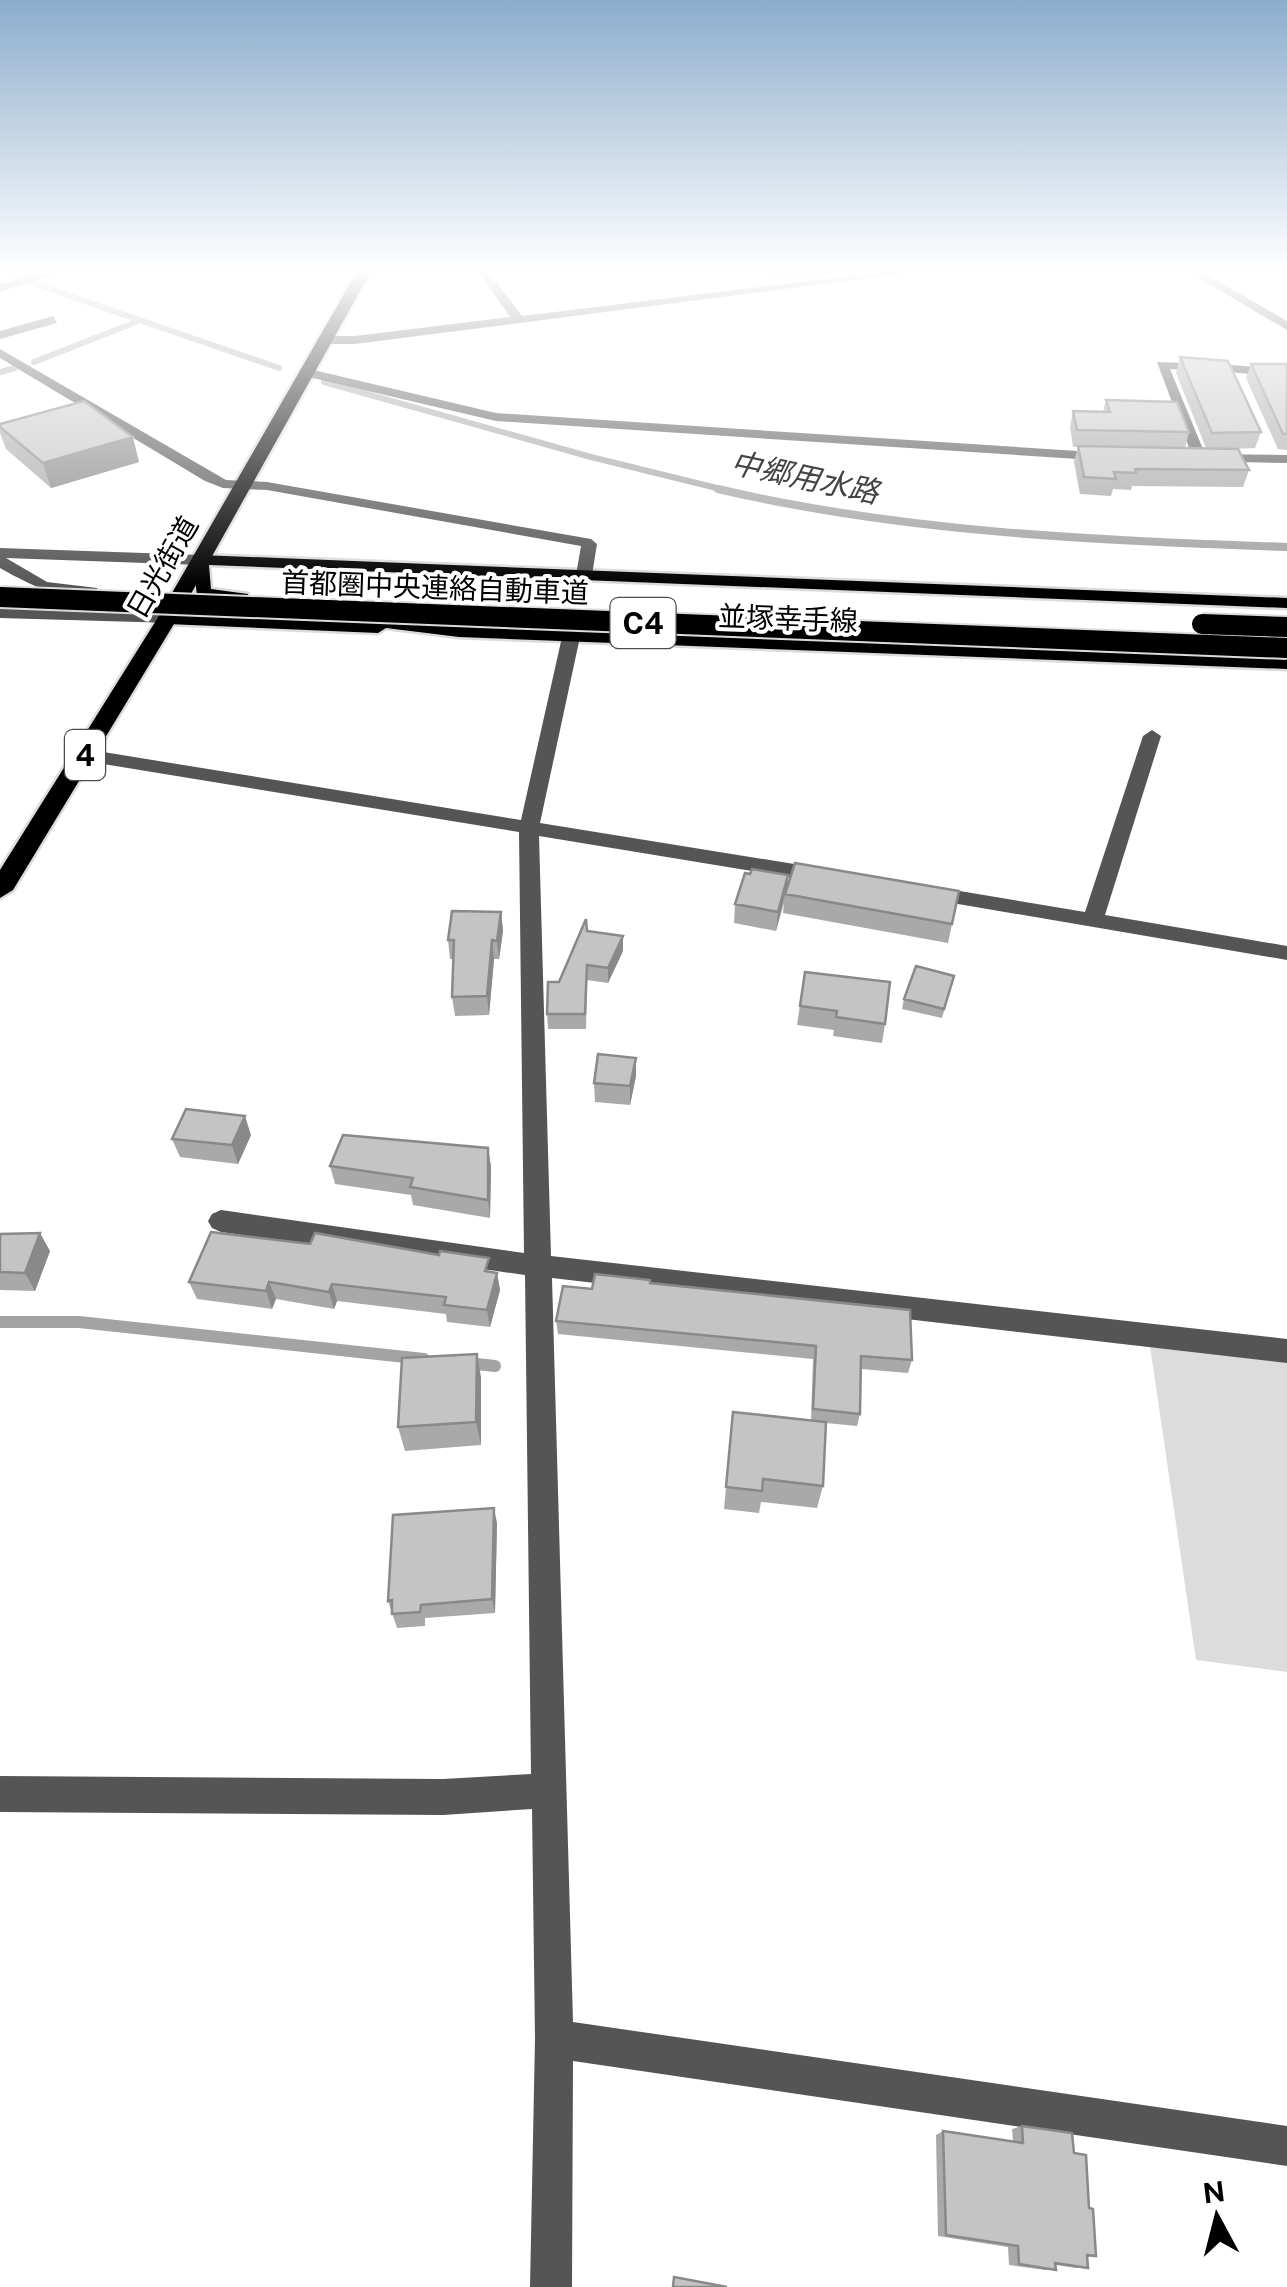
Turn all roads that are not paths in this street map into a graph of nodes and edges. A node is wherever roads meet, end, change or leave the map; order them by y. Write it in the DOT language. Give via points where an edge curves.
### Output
graph roads {
  1 [pos="37,375"];
  2 [pos="303,375"];
  3 [pos="1166,375"];
  4 [pos="1233,375"];
  5 [pos="301,379"];
  6 [pos="1239,387"];
  7 [pos="404,412"];
  8 [pos="1263,441"];
  9 [pos="1121,458"];
  10 [pos="1180,458"];
  11 [pos="1199,458"];
  12 [pos="1279,459"];
  13 [pos="242,484"];
  14 [pos="0,557"];
  15 [pos="201,560"];
  16 [pos="584,575"];
  17 [pos="0,578"];
  18 [pos="0,597"];
  19 [pos="1287,603"];
  20 [pos="0,614"];
  21 [pos="167,619"];
  22 [pos="1287,627"];
  23 [pos="460,632"];
  24 [pos="571,637"];
  25 [pos="1287,648"];
  26 [pos="1287,664"];
  27 [pos="1152,736"];
  28 [pos="85,755"];
  29 [pos="528,827"];
  30 [pos="840,878"];
  31 [pos="3,879"];
  32 [pos="898,888"];
  33 [pos="1093,920"];
  34 [pos="1287,953"];
  35 [pos="221,1222"];
  36 [pos="540,1266"];
  37 [pos="1287,1351"];
  38 [pos="546,1792"];
  39 [pos="0,1794"];
  40 [pos="554,2039"];
  41 [pos="1287,2146"];
  42 [pos="552,2287"];
  1 -- 13 [label="street" via="210,478"];
  2 -- 5 [label="highway, 日光街道 / 4"];
  3 -- 11 [label="street"];
  4 -- 6 [label="street"];
  5 -- 7 [label="street"];
  5 -- 9 [label="street" via="496,417"];
  5 -- 13 [label="highway, 日光街道 / 4"];
  8 -- 12 [label="street"];
  10 -- 11 [label="street"];
  11 -- 12 [label="street"];
  13 -- 15 [label="highway, 日光街道 / 4"];
  13 -- 16 [label="street" via="585,542"];
  14 -- 15 [label="street"];
  14 -- 21 [label="street" via="43,586 144,595 162,606"];
  15 -- 16 [label="main road, 並塚幸手線"];
  15 -- 21 [label="highway, 日光街道 / 4"];
  15 -- 23 [label="main road" via="200,588 208,596 327,601 375,621"];
  16 -- 19 [label="main road, 並塚幸手線"];
  17 -- 22 [label="highway, 首都圏中央連絡自動車道 / C4, bridge"];
  18 -- 25 [label="highway, 首都圏中央連絡自動車道 / C4, bridge"];
  20 -- 21 [label="street"];
  21 -- 23 [label="main road, 並塚幸手線"];
  21 -- 28 [label="highway, 日光街道 / 4"];
  23 -- 24 [label="main road, 並塚幸手線"];
  24 -- 26 [label="main road, 並塚幸手線"];
  24 -- 29 [label="street"];
  27 -- 33 [label="street"];
  28 -- 29 [label="street"];
  28 -- 31 [label="highway, 日光街道 / 4"];
  29 -- 30 [label="street"];
  29 -- 36 [label="street"];
  32 -- 33 [label="street"];
  33 -- 34 [label="street"];
  35 -- 36 [label="street"];
  36 -- 37 [label="street"];
  36 -- 38 [label="street"];
  38 -- 39 [label="street"];
  38 -- 40 [label="street"];
  40 -- 41 [label="street"];
  40 -- 42 [label="street"];
}
